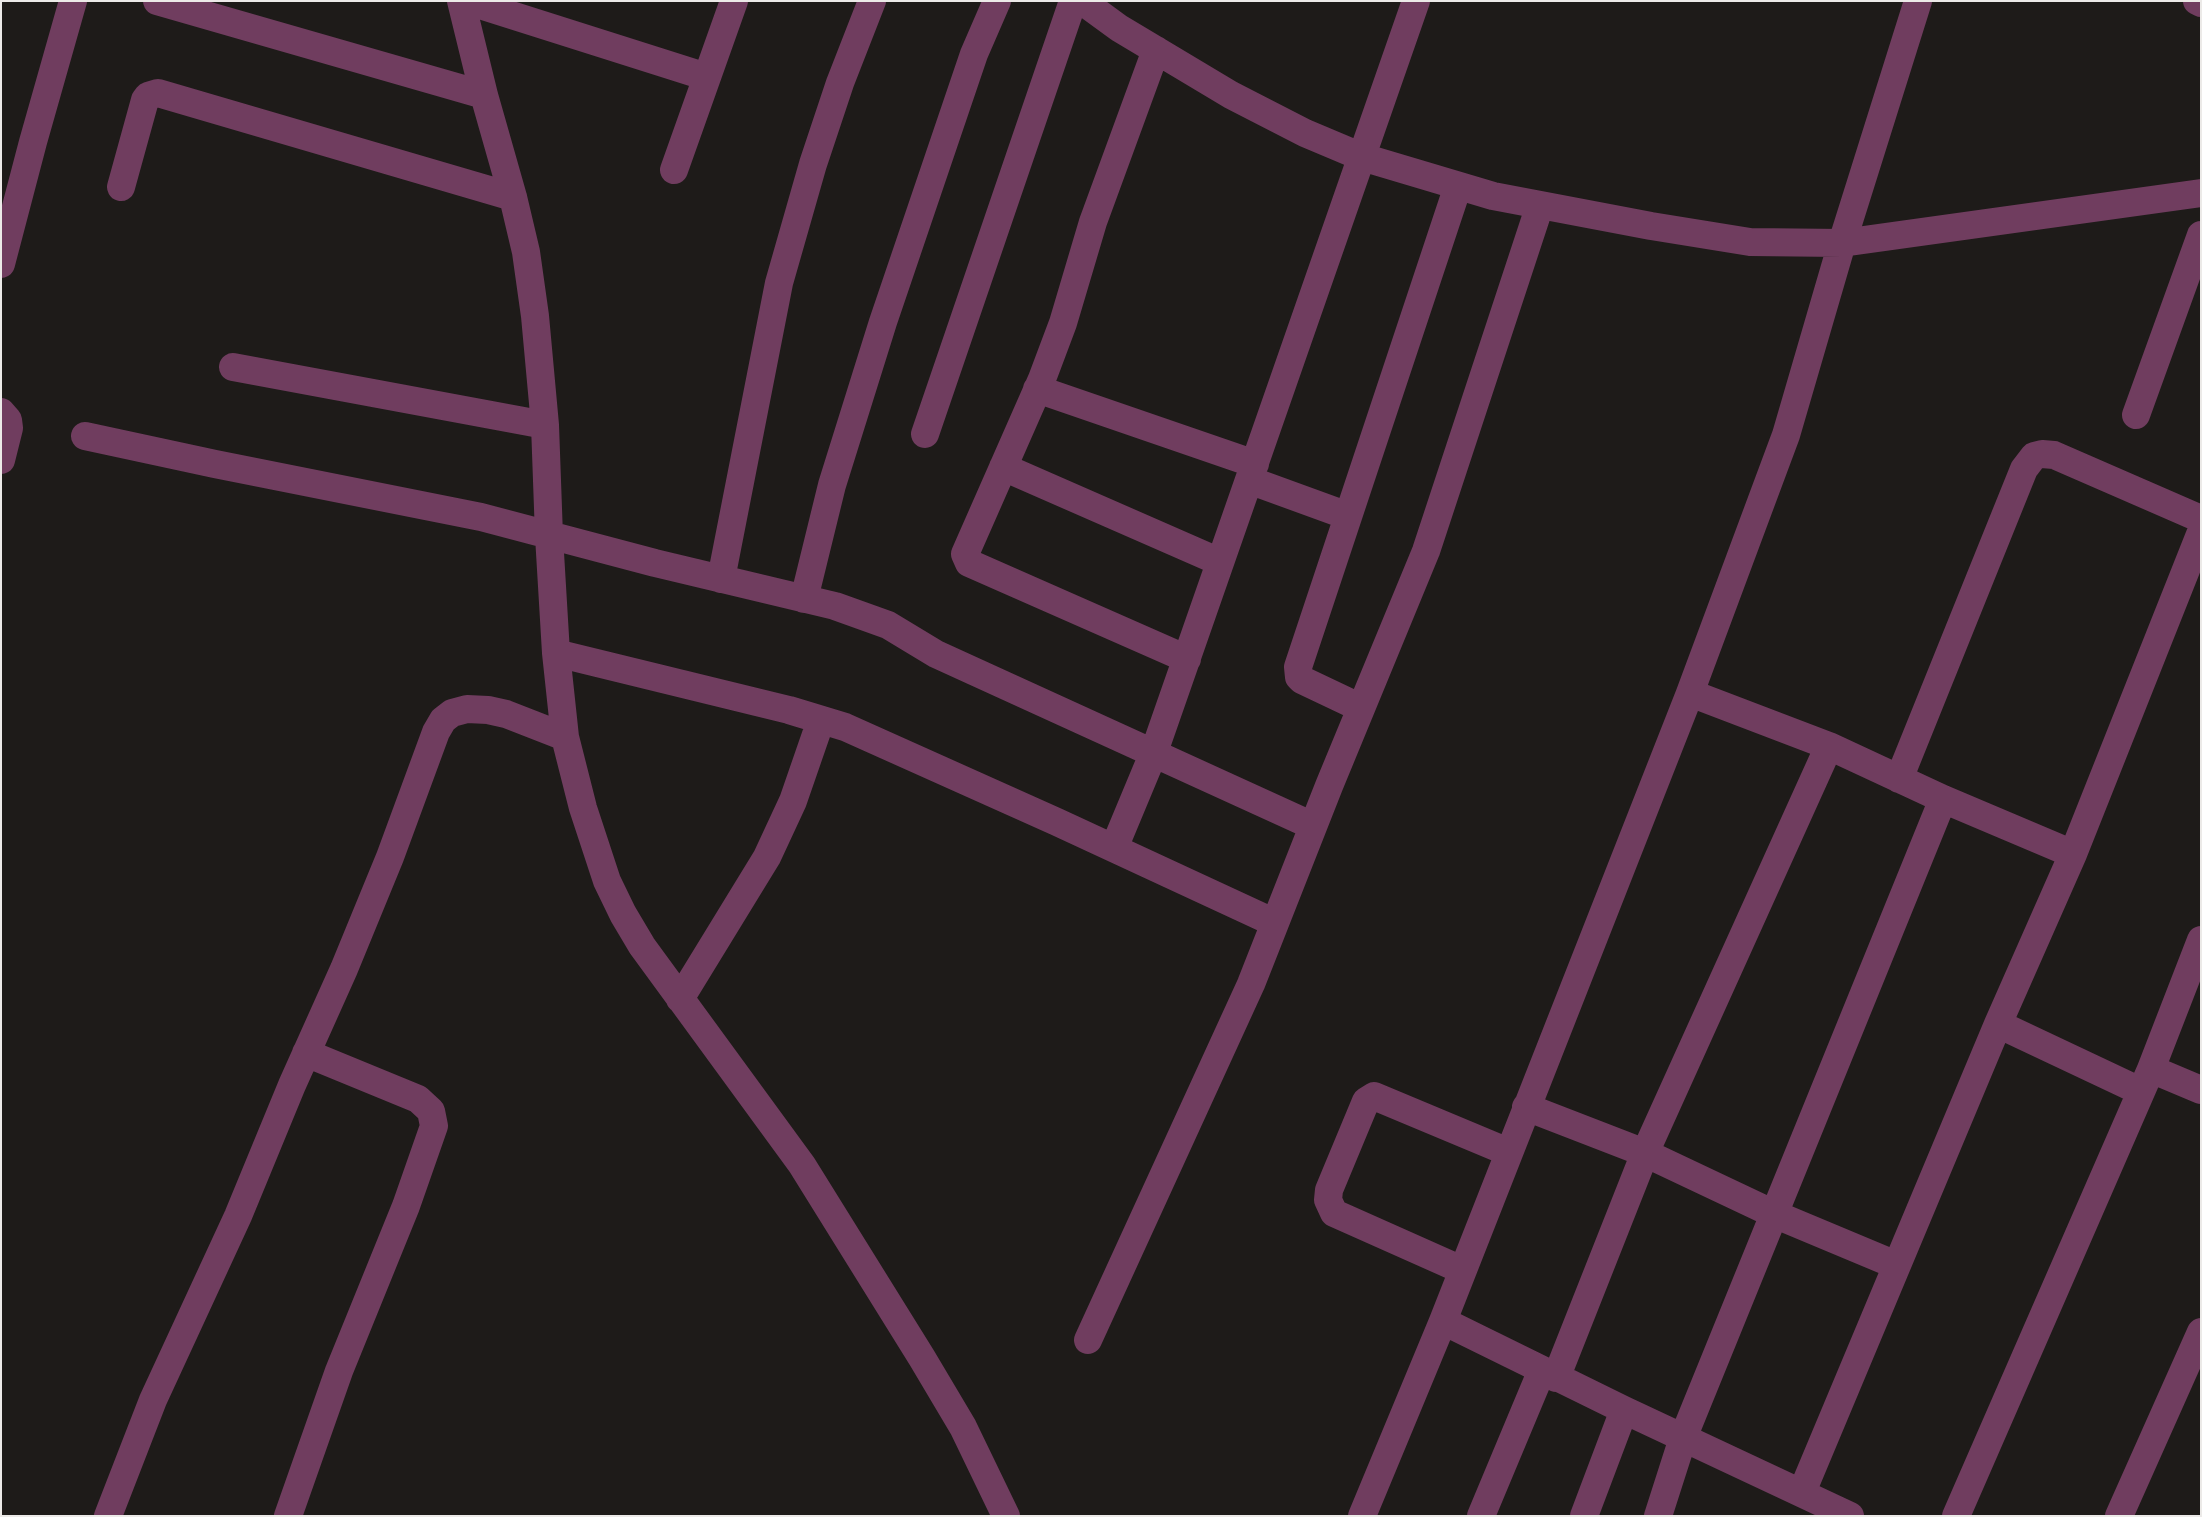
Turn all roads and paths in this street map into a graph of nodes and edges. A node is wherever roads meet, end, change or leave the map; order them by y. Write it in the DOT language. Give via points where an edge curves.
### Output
graph roads {
  1 [pos="72,1"];
  2 [pos="158,1"];
  3 [pos="461,1"];
  4 [pos="467,1"];
  5 [pos="734,1"];
  6 [pos="872,1"];
  7 [pos="997,1"];
  8 [pos="1072,1"];
  9 [pos="1082,1"];
  10 [pos="1416,1"];
  11 [pos="1918,1"];
  12 [pos="2197,1"];
  13 [pos="2201,3"];
  14 [pos="1156,50"];
  15 [pos="707,77"];
  16 [pos="484,95"];
  17 [pos="1362,157"];
  18 [pos="674,170"];
  19 [pos="1458,186"];
  20 [pos="121,187"];
  21 [pos="2201,193"];
  22 [pos="514,197"];
  23 [pos="1540,205"];
  24 [pos="2201,235"];
  25 [pos="1842,243"];
  26 [pos="1,264"];
  27 [pos="233,367"];
  28 [pos="1037,389"];
  29 [pos="1,412"];
  30 [pos="2136,415"];
  31 [pos="545,425"];
  32 [pos="925,434"];
  33 [pos="85,436"];
  34 [pos="1,460"];
  35 [pos="1003,467"];
  36 [pos="1252,472"];
  37 [pos="1348,516"];
  38 [pos="2201,519"];
  39 [pos="2201,532"];
  40 [pos="549,536"];
  41 [pos="1220,562"];
  42 [pos="721,579"];
  43 [pos="804,599"];
  44 [pos="556,654"];
  45 [pos="1187,659"];
  46 [pos="1690,692"];
  47 [pos="1361,708"];
  48 [pos="821,720"];
  49 [pos="565,737"];
  50 [pos="1828,746"];
  51 [pos="1154,752"];
  52 [pos="1899,779"];
  53 [pos="1943,799"];
  54 [pos="1313,826"];
  55 [pos="1114,848"];
  56 [pos="2073,854"];
  57 [pos="1275,923"];
  58 [pos="2201,940"];
  59 [pos="680,999"];
  60 [pos="1998,1024"];
  61 [pos="306,1053"];
  62 [pos="2145,1080"];
  63 [pos="2201,1090"];
  64 [pos="1526,1107"];
  65 [pos="1508,1152"];
  66 [pos="1645,1153"];
  67 [pos="1774,1214"];
  68 [pos="1896,1265"];
  69 [pos="1462,1270"];
  70 [pos="1443,1321"];
  71 [pos="2201,1332"];
  72 [pos="1088,1340"];
  73 [pos="1549,1374"];
  74 [pos="1624,1410"];
  75 [pos="1683,1438"];
  76 [pos="1802,1492"];
  77 [pos="108,1516"];
  78 [pos="288,1516"];
  79 [pos="1006,1516"];
  80 [pos="1362,1516"];
  81 [pos="1481,1516"];
  82 [pos="1584,1516"];
  83 [pos="1658,1516"];
  84 [pos="1850,1516"];
  85 [pos="1956,1516"];
  86 [pos="2119,1516"];
  1 -- 26 [label="street"];
  2 -- 16 [label="street"];
  3 -- 16 [label="street"];
  4 -- 15 [label="street"];
  5 -- 15 [label="street"];
  6 -- 42 [label="street" via="837,92 779,283"];
  7 -- 43 [label="street" via="974,54 883,322 832,485"];
  8 -- 32 [label="street"];
  9 -- 14 [label="street"];
  10 -- 17 [label="street"];
  11 -- 25 [label="street"];
  12 -- 13 [label="street"];
  14 -- 17 [label="street" via="1231,95"];
  14 -- 28 [label="street"];
  15 -- 18 [label="street"];
  16 -- 22 [label="street"];
  17 -- 19 [label="street"];
  17 -- 36 [label="street"];
  19 -- 23 [label="street"];
  19 -- 37 [label="street"];
  20 -- 22 [label="street" via="144,100 158,93"];
  21 -- 25 [label="street"];
  22 -- 31 [label="street" via="535,316"];
  23 -- 25 [label="street" via="1750,242"];
  23 -- 47 [label="street" via="1426,550"];
  24 -- 30 [label="street"];
  25 -- 46 [label="street" via="1786,435"];
  27 -- 31 [label="street"];
  28 -- 35 [label="street"];
  28 -- 36 [label="street"];
  29 -- 34 [label="street" via="8,420 9,428"];
  31 -- 40 [label="street"];
  33 -- 40 [label="street" via="481,517"];
  35 -- 41 [label="street"];
  35 -- 45 [label="street" via="965,551 966,561"];
  36 -- 37 [label="street"];
  36 -- 41 [label="street"];
  37 -- 47 [label="street" via="1298,672 1302,680"];
  38 -- 52 [label="street" via="2054,455 2034,456 2024,468"];
  39 -- 56 [label="street"];
  40 -- 42 [label="street"];
  40 -- 44 [label="street"];
  41 -- 45 [label="street"];
  42 -- 43 [label="street"];
  43 -- 51 [label="street" via="888,625 936,654"];
  44 -- 48 [label="street"];
  44 -- 49 [label="street"];
  45 -- 51 [label="street"];
  46 -- 50 [label="street"];
  46 -- 64 [label="street"];
  47 -- 54 [label="street"];
  48 -- 55 [label="street" via="861,734"];
  48 -- 59 [label="street" via="793,802 767,857"];
  49 -- 59 [label="street" via="583,808 607,881 622,914"];
  49 -- 61 [label="street" via="488,710 452,712 443,720 390,857"];
  50 -- 52 [label="street"];
  50 -- 66 [label="street"];
  51 -- 54 [label="street"];
  51 -- 55 [label="street"];
  52 -- 53 [label="street"];
  53 -- 56 [label="street"];
  53 -- 67 [label="street"];
  54 -- 57 [label="street"];
  55 -- 57 [label="street"];
  56 -- 60 [label="street"];
  57 -- 72 [label="street" via="1251,984"];
  58 -- 62 [label="street"];
  59 -- 79 [label="street" via="802,1165 959,1420"];
  60 -- 62 [label="street"];
  60 -- 68 [label="street"];
  61 -- 77 [label="street" via="238,1216 153,1400"];
  61 -- 78 [label="street" via="418,1099 431,1111 434,1126 406,1206 339,1371"];
  62 -- 63 [label="street"];
  62 -- 85 [label="street"];
  64 -- 65 [label="street"];
  64 -- 66 [label="street"];
  65 -- 69 [label="street"];
  65 -- 69 [label="street" via="1374,1096 1366,1101 1329,1190 1328,1200 1334,1213"];
  66 -- 67 [label="street"];
  66 -- 73 [label="street"];
  67 -- 68 [label="street"];
  67 -- 75 [label="street"];
  68 -- 76 [label="street"];
  69 -- 70 [label="street"];
  70 -- 73 [label="street"];
  70 -- 80 [label="street"];
  71 -- 86 [label="street"];
  73 -- 74 [label="street"];
  73 -- 81 [label="street"];
  74 -- 75 [label="street"];
  74 -- 82 [label="street"];
  75 -- 76 [label="street"];
  75 -- 83 [label="street"];
  76 -- 84 [label="street"];
}
